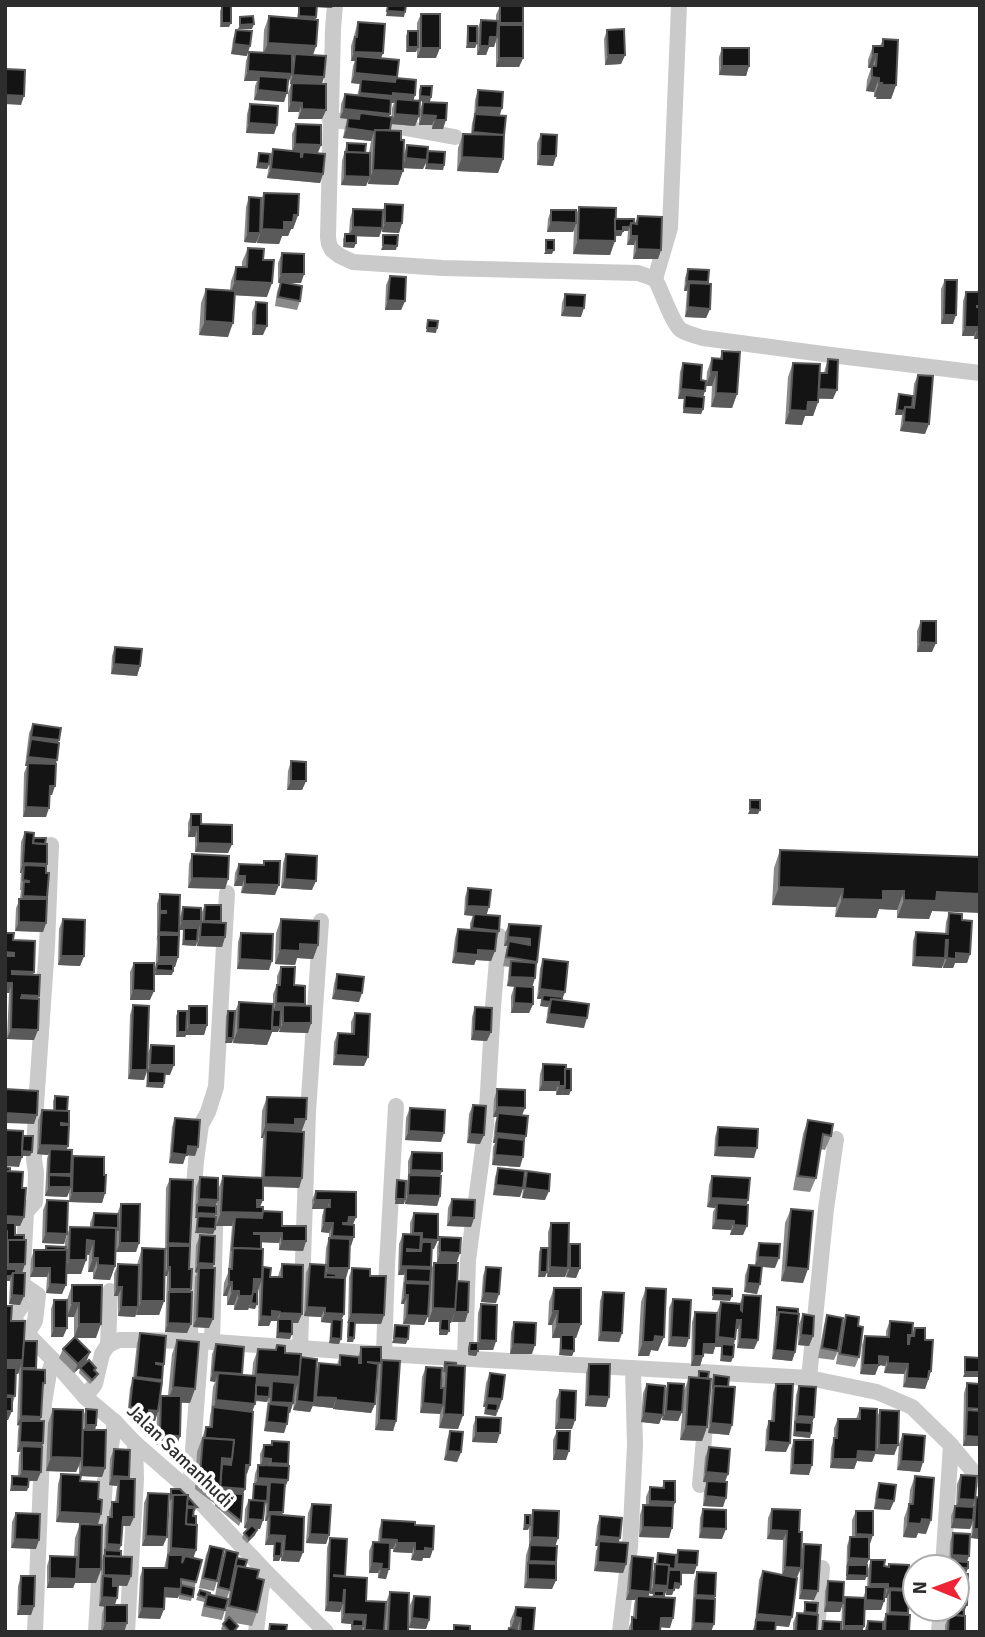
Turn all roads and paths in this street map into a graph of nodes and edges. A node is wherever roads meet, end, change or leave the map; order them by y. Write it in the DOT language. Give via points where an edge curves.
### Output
graph roads {
  1 [pos="335,5"];
  2 [pos="679,5"];
  3 [pos="330,120"];
  4 [pos="455,137"];
  5 [pos="655,279"];
  6 [pos="980,373"];
  7 [pos="51,845"];
  8 [pos="227,893"];
  9 [pos="321,921"];
  10 [pos="499,936"];
  11 [pos="396,1106"];
  12 [pos="836,1139"];
  13 [pos="216,1192"];
  14 [pos="22,1284"];
  15 [pos="110,1292"];
  16 [pos="9,1316"];
  17 [pos="27,1334"];
  18 [pos="201,1341"];
  19 [pos="108,1345"];
  20 [pos="300,1348"];
  21 [pos="384,1354"];
  22 [pos="466,1359"];
  23 [pos="54,1360"];
  24 [pos="633,1369"];
  25 [pos="809,1378"];
  26 [pos="709,1386"];
  27 [pos="85,1397"];
  28 [pos="115,1422"];
  29 [pos="135,1443"];
  30 [pos="951,1445"];
  31 [pos="980,1480"];
  32 [pos="700,1485"];
  33 [pos="190,1491"];
  34 [pos="944,1553"];
  35 [pos="822,1568"];
  36 [pos="266,1572"];
  37 [pos="35,1632"];
  38 [pos="96,1632"];
  39 [pos="127,1632"];
  40 [pos="256,1632"];
  41 [pos="326,1632"];
  42 [pos="620,1632"];
  43 [pos="817,1632"];
  1 -- 3 [label="street"];
  2 -- 5 [label="street" via="670,228"];
  3 -- 4 [label="street"];
  3 -- 5 [label="street" via="328,237 332,250 340,256 353,262 396,266 638,273"];
  5 -- 6 [label="street" via="676,325 692,335"];
  7 -- 14 [label="street" via="35,1202 26,1212"];
  8 -- 18 [label="street" via="216,1087 199,1131 193,1190"];
  9 -- 20 [label="street" via="308,1112"];
  10 -- 22 [label="street" via="486,1126 468,1260"];
  11 -- 21 [label="street"];
  12 -- 25 [label="street"];
  13 -- 18 [label="street"];
  14 -- 16 [label="street" via="21,1307"];
  14 -- 17 [label="street" via="38,1295 35,1321"];
  15 -- 19 [label="street"];
  16 -- 17 [label="street, Jalan Samanhudi"];
  17 -- 23 [label="street, Jalan Samanhudi"];
  18 -- 19 [label="street" via="119,1340"];
  18 -- 20 [label="street"];
  18 -- 33 [label="street"];
  19 -- 27 [label="street" via="95,1384"];
  20 -- 21 [label="street"];
  21 -- 22 [label="street"];
  22 -- 24 [label="street"];
  23 -- 27 [label="street, Jalan Samanhudi"];
  23 -- 37 [label="street" via="44,1403"];
  24 -- 26 [label="street"];
  24 -- 42 [label="street" via="630,1547"];
  25 -- 26 [label="street"];
  25 -- 30 [label="street" via="877,1392 912,1407"];
  26 -- 32 [label="street"];
  27 -- 28 [label="street, Jalan Samanhudi"];
  28 -- 29 [label="street, Jalan Samanhudi"];
  28 -- 38 [label="street" via="105,1481"];
  29 -- 33 [label="street, Jalan Samanhudi"];
  29 -- 39 [label="street"];
  30 -- 31 [label="street"];
  30 -- 34 [label="street"];
  33 -- 36 [label="street, Jalan Samanhudi"];
  35 -- 43 [label="street"];
  36 -- 40 [label="street"];
  36 -- 41 [label="street, Jalan Samanhudi"];
}
